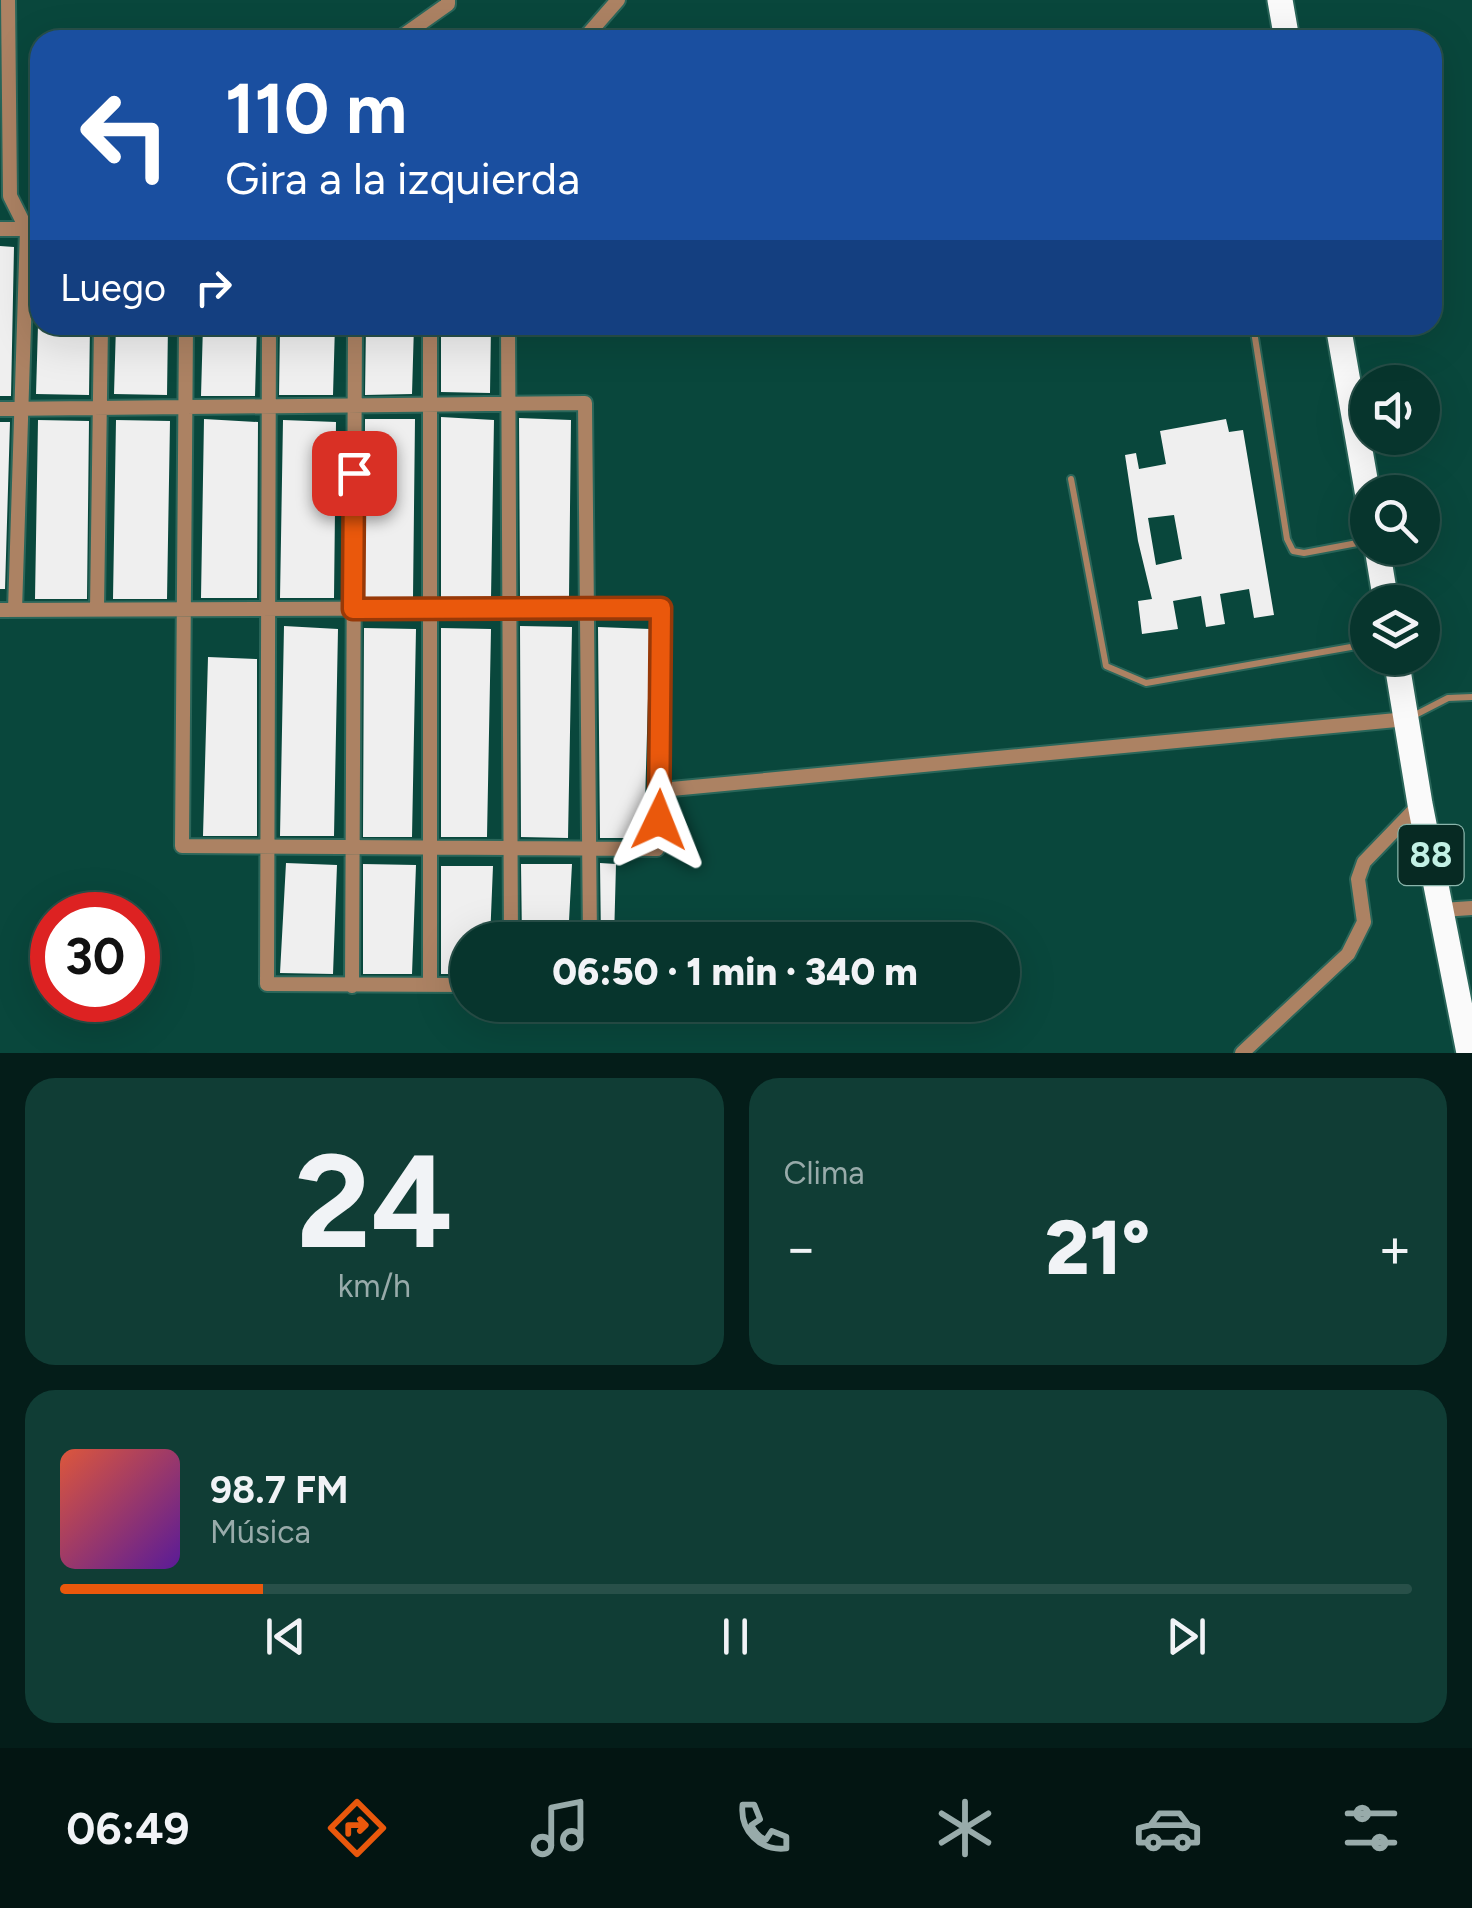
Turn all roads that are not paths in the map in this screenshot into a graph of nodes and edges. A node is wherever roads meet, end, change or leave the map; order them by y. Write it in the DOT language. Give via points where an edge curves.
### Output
graph roads {
  1 [pos="8,0"];
  2 [pos="618,0"];
  3 [pos="1280,0"];
  4 [pos="452,1"];
  5 [pos="411,30"];
  6 [pos="592,30"];
  7 [pos="1285,30"];
  8 [pos="30,224"];
  9 [pos="0,229"];
  10 [pos="30,229"];
  11 [pos="30,284"];
  12 [pos="102,335"];
  13 [pos="186,335"];
  14 [pos="269,335"];
  15 [pos="355,335"];
  16 [pos="430,335"];
  17 [pos="508,335"];
  18 [pos="1255,335"];
  19 [pos="1340,335"];
  20 [pos="509,404"];
  21 [pos="354,405"];
  22 [pos="430,405"];
  23 [pos="186,407"];
  24 [pos="266,407"];
  25 [pos="0,408"];
  26 [pos="21,408"];
  27 [pos="100,408"];
  28 [pos="1364,475"];
  29 [pos="1071,479"];
  30 [pos="1350,544"];
  31 [pos="510,608"];
  32 [pos="587,608"];
  33 [pos="184,609"];
  34 [pos="270,609"];
  35 [pos="353,609"];
  36 [pos="430,609"];
  37 [pos="8,610"];
  38 [pos="97,610"];
  39 [pos="1350,647"];
  40 [pos="1399,675"];
  41 [pos="1472,696"];
  42 [pos="1408,719"];
  43 [pos="661,790"];
  44 [pos="1420,804"];
  45 [pos="268,847"];
  46 [pos="352,848"];
  47 [pos="430,848"];
  48 [pos="511,848"];
  49 [pos="589,849"];
  50 [pos="1472,908"];
  51 [pos="1442,910"];
  52 [pos="512,922"];
  53 [pos="590,922"];
  54 [pos="430,985"];
  55 [pos="450,985"];
  56 [pos="352,986"];
  57 [pos="1242,1053"];
  58 [pos="1469,1053"];
  1 -- 8 [label="street" via="10,196"];
  2 -- 6 [label="street"];
  3 -- 7 [label="highway"];
  4 -- 5 [label="street"];
  9 -- 10 [label="street"];
  11 -- 26 [label="street"];
  12 -- 27 [label="street"];
  13 -- 23 [label="street"];
  14 -- 24 [label="street"];
  15 -- 21 [label="street"];
  16 -- 22 [label="street"];
  17 -- 20 [label="street"];
  18 -- 30 [label="lane" via="1287,538 1294,551 1304,553"];
  19 -- 28 [label="highway"];
  20 -- 22 [label="street"];
  20 -- 31 [label="street"];
  20 -- 32 [label="street" via="585,403"];
  21 -- 22 [label="street"];
  21 -- 24 [label="street"];
  21 -- 35 [label="street"];
  22 -- 36 [label="street"];
  23 -- 24 [label="street"];
  23 -- 27 [label="street"];
  23 -- 33 [label="street"];
  24 -- 34 [label="street"];
  25 -- 26 [label="street"];
  26 -- 27 [label="street"];
  26 -- 37 [label="street"];
  27 -- 38 [label="street"];
  29 -- 39 [label="lane" via="1106,666 1146,683"];
  31 -- 32 [label="street"];
  31 -- 36 [label="street"];
  31 -- 48 [label="street"];
  32 -- 43 [label="street" via="661,608"];
  32 -- 49 [label="street"];
  33 -- 34 [label="street"];
  33 -- 38 [label="street"];
  33 -- 45 [label="street" via="182,846"];
  34 -- 35 [label="street"];
  34 -- 45 [label="street"];
  35 -- 36 [label="street"];
  35 -- 46 [label="street"];
  36 -- 47 [label="street"];
  37 -- 38 [label="street"];
  40 -- 42 [label="highway, 88"];
  41 -- 42 [label="lane" via="1448,698"];
  42 -- 43 [label="street"];
  42 -- 44 [label="highway, 88"];
  43 -- 49 [label="street" via="657,850"];
  44 -- 51 [label="highway, 88"];
  44 -- 57 [label="street" via="1364,862 1358,879 1364,922 1348,954"];
  45 -- 46 [label="street"];
  45 -- 56 [label="street" via="267,984"];
  46 -- 47 [label="street"];
  46 -- 56 [label="street"];
  47 -- 48 [label="street"];
  47 -- 54 [label="street"];
  48 -- 49 [label="street"];
  48 -- 52 [label="street"];
  49 -- 53 [label="street"];
  50 -- 51 [label="street"];
  51 -- 58 [label="highway, 88"];
  54 -- 55 [label="street"];
  54 -- 56 [label="street"];
}
